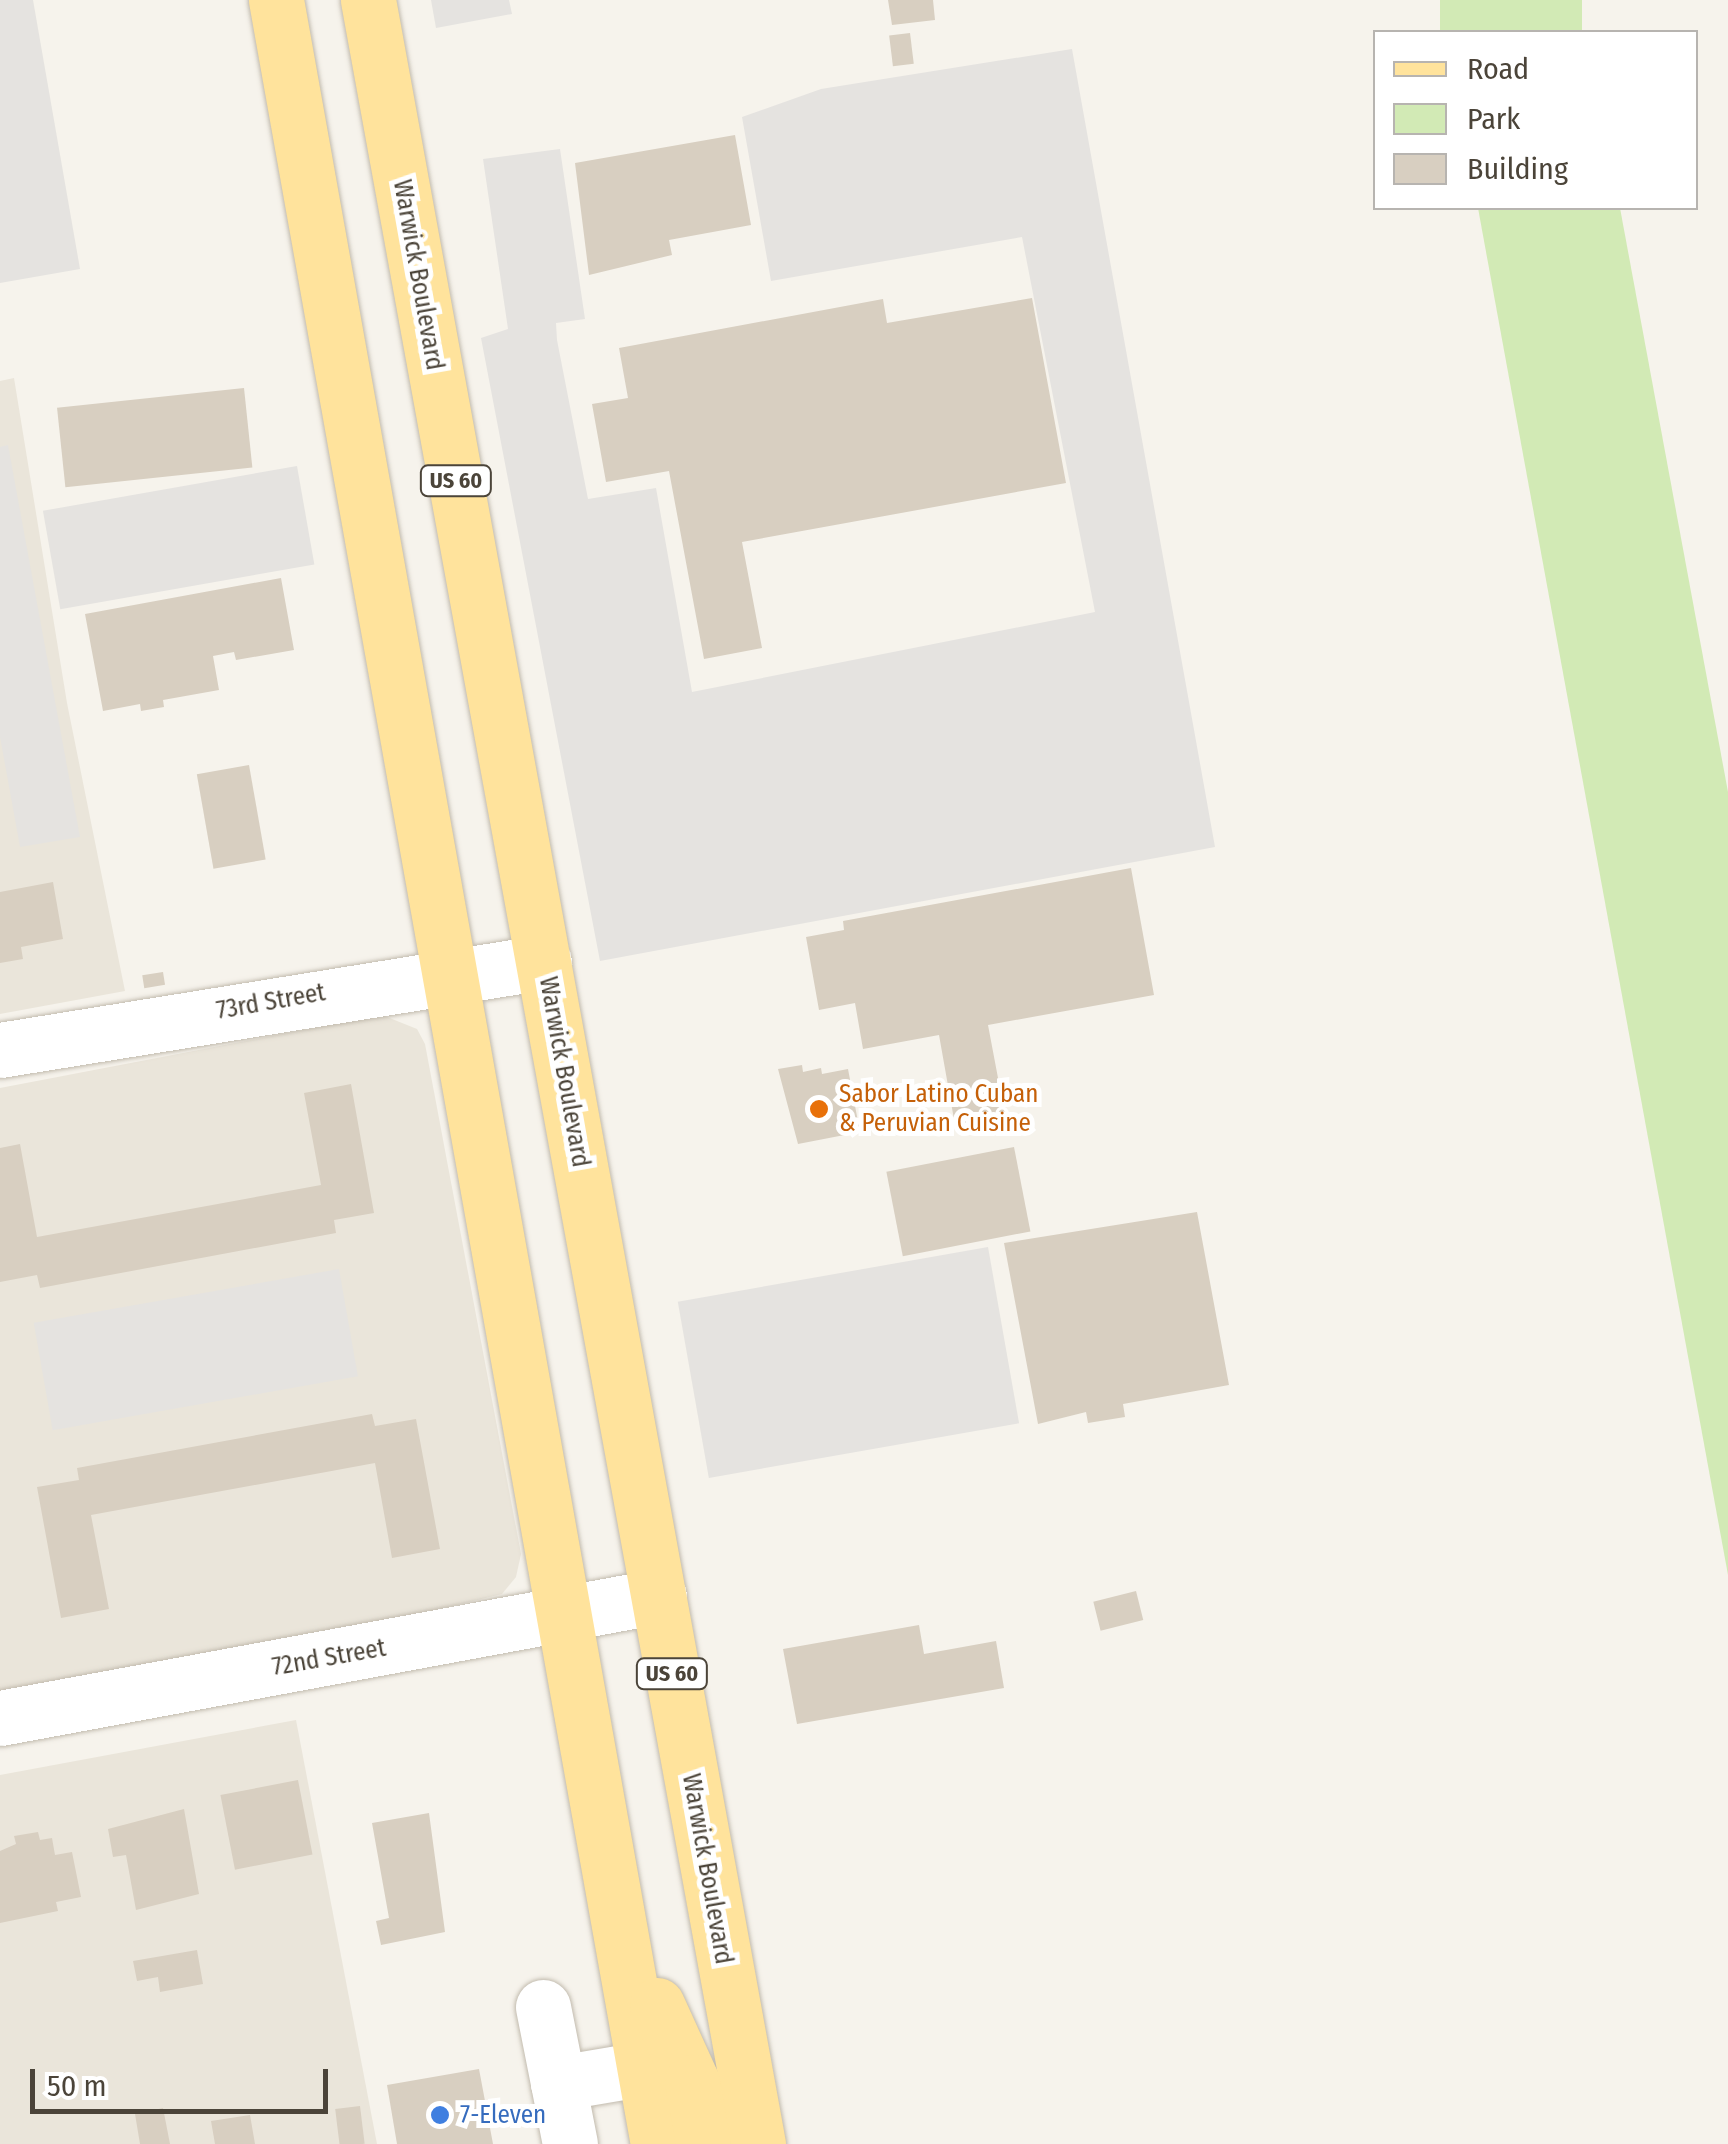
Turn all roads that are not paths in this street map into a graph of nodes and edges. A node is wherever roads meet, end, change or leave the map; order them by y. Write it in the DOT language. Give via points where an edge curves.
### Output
graph roads {
  1 [pos="276,0"];
  2 [pos="368,0"];
  3 [pos="544,962"];
  4 [pos="450,974"];
  5 [pos="0,1050"];
  6 [pos="658,1596"];
  7 [pos="565,1616"];
  8 [pos="0,1718"];
  9 [pos="619,1910"];
  10 [pos="543,2007"];
  11 [pos="648,2068"];
  12 [pos="558,2083"];
  13 [pos="570,2144"];
  14 [pos="658,2144"];
  15 [pos="703,2144"];
  16 [pos="758,2144"];
  1 -- 4 [label="main road"];
  2 -- 3 [label="main road, Warwick Boulevard / US 60"];
  3 -- 4 [label="street, 73rd Street"];
  3 -- 6 [label="main road, Warwick Boulevard / US 60"];
  4 -- 5 [label="street, 73rd Street"];
  4 -- 7 [label="main road"];
  6 -- 7 [label="street, 72nd Street"];
  6 -- 16 [label="main road, Warwick Boulevard / US 60"];
  7 -- 8 [label="street, 72nd Street"];
  7 -- 9 [label="main road"];
  9 -- 11 [label="main road"];
  9 -- 15 [label="main road" via="692,2082"];
  10 -- 12 [label="street"];
  11 -- 12 [label="street"];
  11 -- 14 [label="main road"];
  12 -- 13 [label="street"];
}
